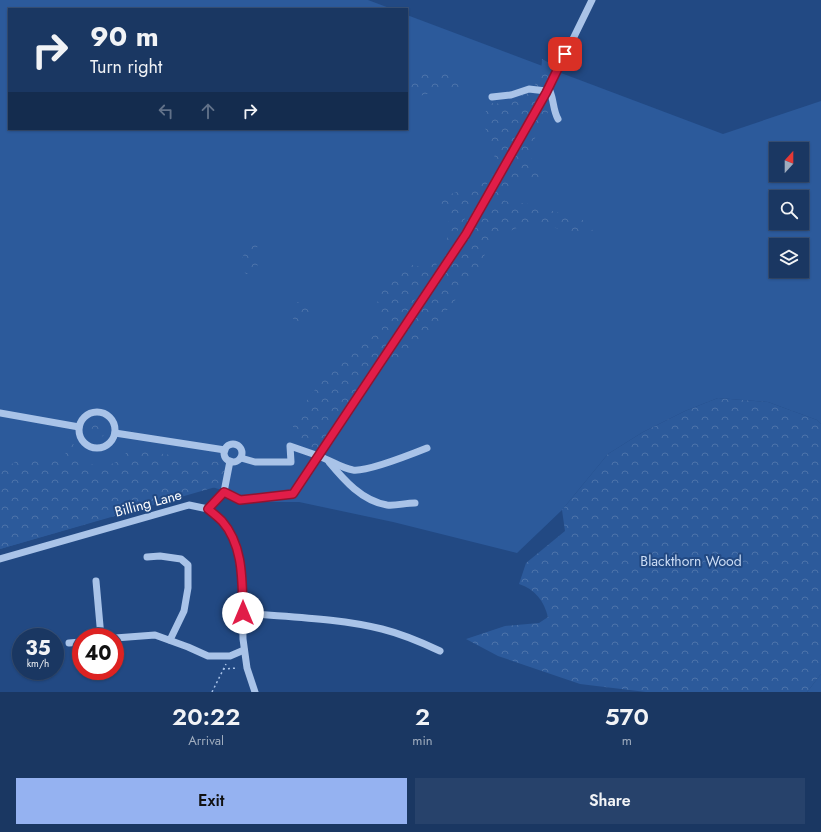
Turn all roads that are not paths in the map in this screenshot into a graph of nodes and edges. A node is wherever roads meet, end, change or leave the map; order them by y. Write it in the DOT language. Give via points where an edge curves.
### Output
graph roads {
  1 [pos="592,0"];
  2 [pos="492,97"];
  3 [pos="558,119"];
  4 [pos="0,413"];
  5 [pos="79,427"];
  6 [pos="115,433"];
  7 [pos="427,448"];
  8 [pos="225,450"];
  9 [pos="321,457"];
  10 [pos="241,458"];
  11 [pos="230,461"];
  12 [pos="224,492"];
  13 [pos="415,503"];
  14 [pos="208,509"];
  15 [pos="147,557"];
  16 [pos="0,559"];
  17 [pos="96,581"];
  18 [pos="243,613"];
  19 [pos="100,628"];
  20 [pos="124,637"];
  21 [pos="170,640"];
  22 [pos="69,643"];
  23 [pos="72,643"];
  24 [pos="244,650"];
  25 [pos="440,651"];
  26 [pos="255,692"];
  1 -- 12 [label="street" via="549,88 466,234 293,494 240,500"];
  2 -- 3 [label="street" via="529,90 550,91"];
  4 -- 5 [label="street"];
  5 -- 6 [label="street" via="84,417 100,412 110,418"];
  5 -- 6 [label="street" via="84,443 94,448 105,447"];
  6 -- 8 [label="street"];
  7 -- 9 [label="street" via="370,468 354,470"];
  8 -- 10 [label="street" via="228,445 237,444 242,452"];
  8 -- 11 [label="street" via="225,456"];
  9 -- 10 [label="street" via="290,446 291,462 255,462"];
  9 -- 13 [label="street" via="356,491 368,499 386,505"];
  10 -- 11 [label="street"];
  11 -- 12 [label="street"];
  12 -- 14 [label="street"];
  14 -- 16 [label="street, Billing Lane" via="189,504"];
  14 -- 18 [label="street, Billing Lane" via="222,521 236,544 242,579"];
  15 -- 21 [label="street" via="181,559 188,565 184,611"];
  17 -- 19 [label="street"];
  18 -- 24 [label="street, Billing Lane"];
  18 -- 25 [label="street" via="340,622 382,629"];
  20 -- 21 [label="street" via="155,635"];
  21 -- 24 [label="street" via="208,656 230,656"];
  22 -- 23 [label="street"];
  24 -- 26 [label="street, Billing Lane"];
}
